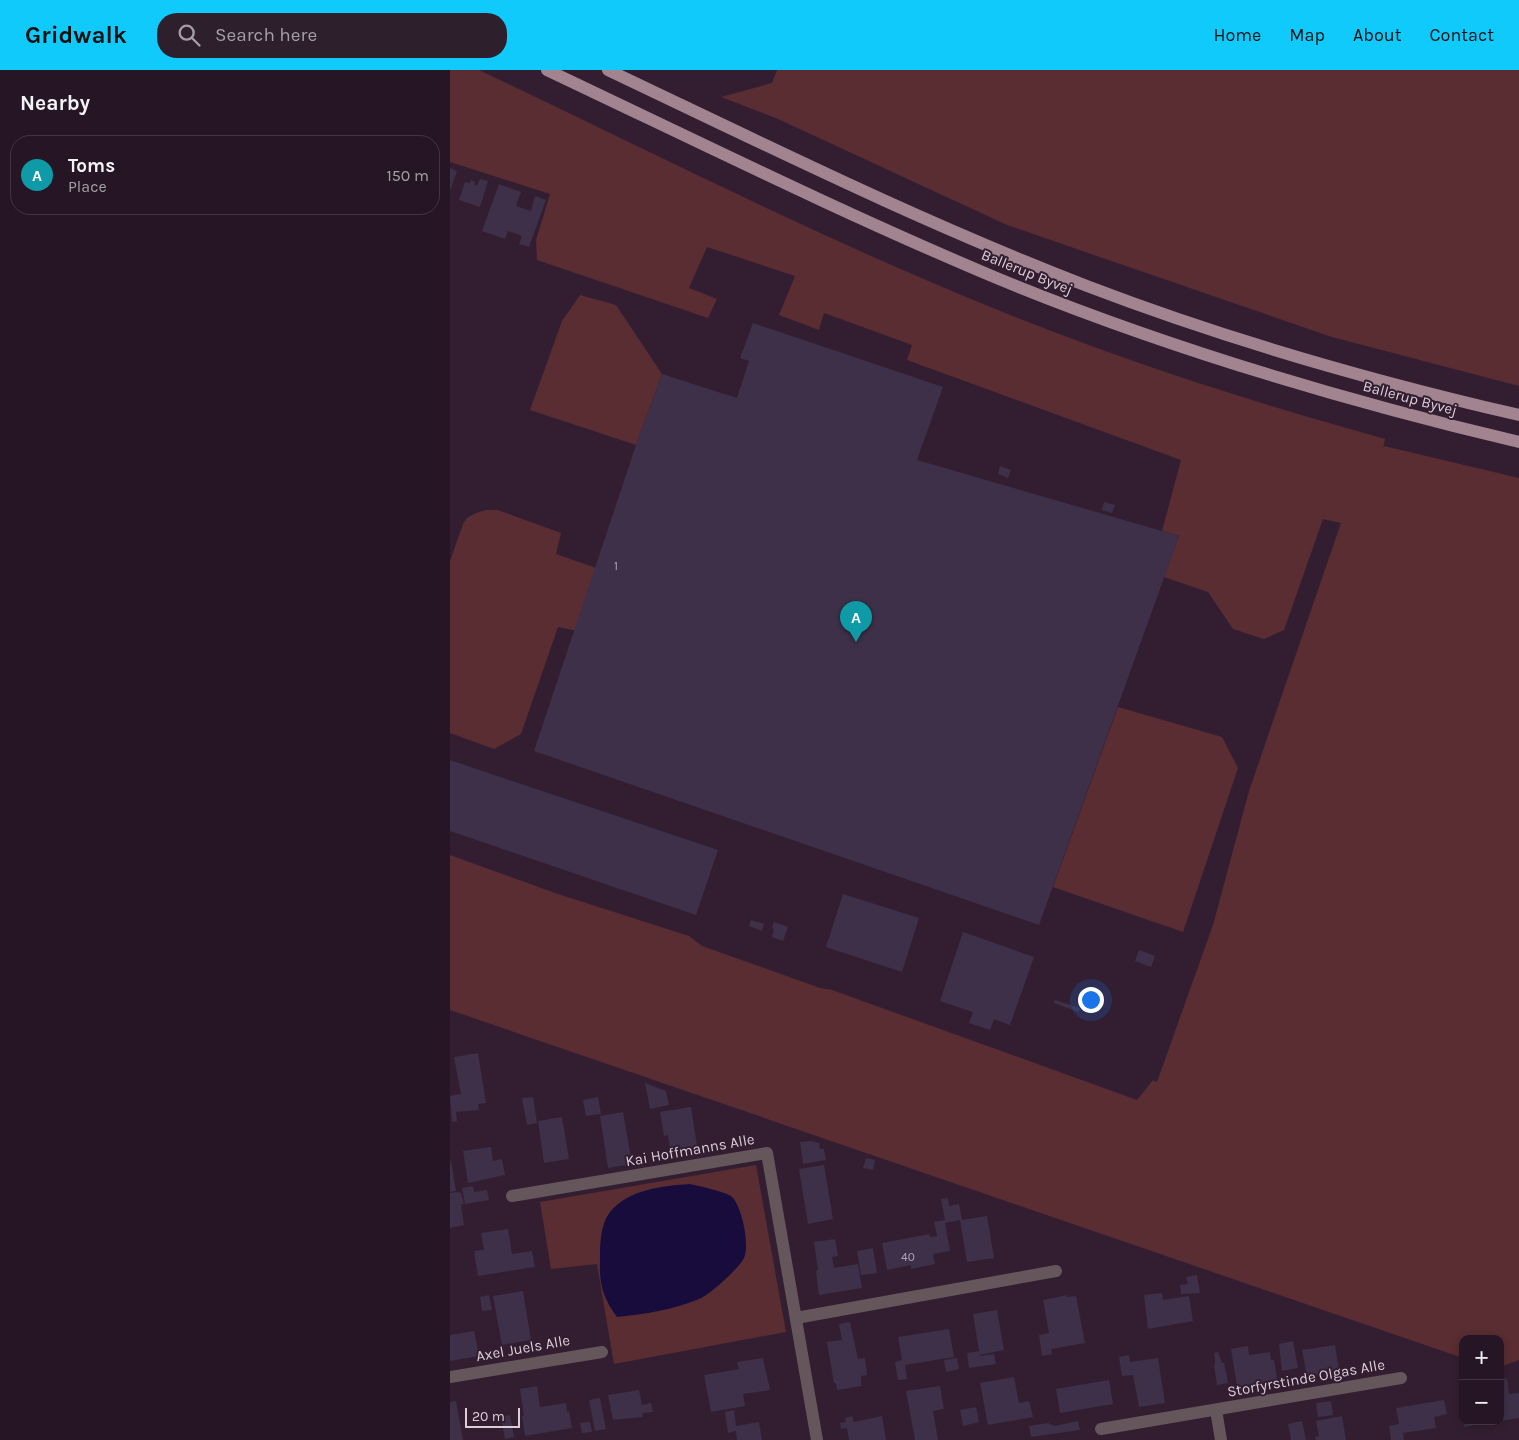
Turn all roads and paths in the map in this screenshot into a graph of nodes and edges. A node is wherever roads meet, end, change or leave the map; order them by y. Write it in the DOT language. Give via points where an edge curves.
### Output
graph roads {
  1 [pos="547,70"];
  2 [pos="608,70"];
  3 [pos="1519,415"];
  4 [pos="1519,442"];
  5 [pos="512,1196"];
  6 [pos="1056,1271"];
  7 [pos="796,1318"];
  8 [pos="602,1352"];
  9 [pos="450,1377"];
  10 [pos="1401,1378"];
  11 [pos="1216,1410"];
  12 [pos="1101,1429"];
  13 [pos="817,1440"];
  14 [pos="1221,1440"];
  1 -- 4 [label="main road, Ballerup Byvej" via="916,244 1062,303 1159,339 1309,387"];
  2 -- 3 [label="main road, Ballerup Byvej" via="854,187 1008,255 1088,286 1252,344"];
  5 -- 7 [label="street, Kai Hoffmanns Alle" via="767,1153"];
  6 -- 7 [label="street"];
  7 -- 13 [label="street, Kai Hoffmanns Alle"];
  8 -- 9 [label="street, Axel Juels Alle"];
  10 -- 11 [label="street, Storfyrstinde Olgas Alle"];
  11 -- 12 [label="street, Storfyrstinde Olgas Alle"];
  11 -- 14 [label="street, Storfyrstinde Olgas Alle"];
}
